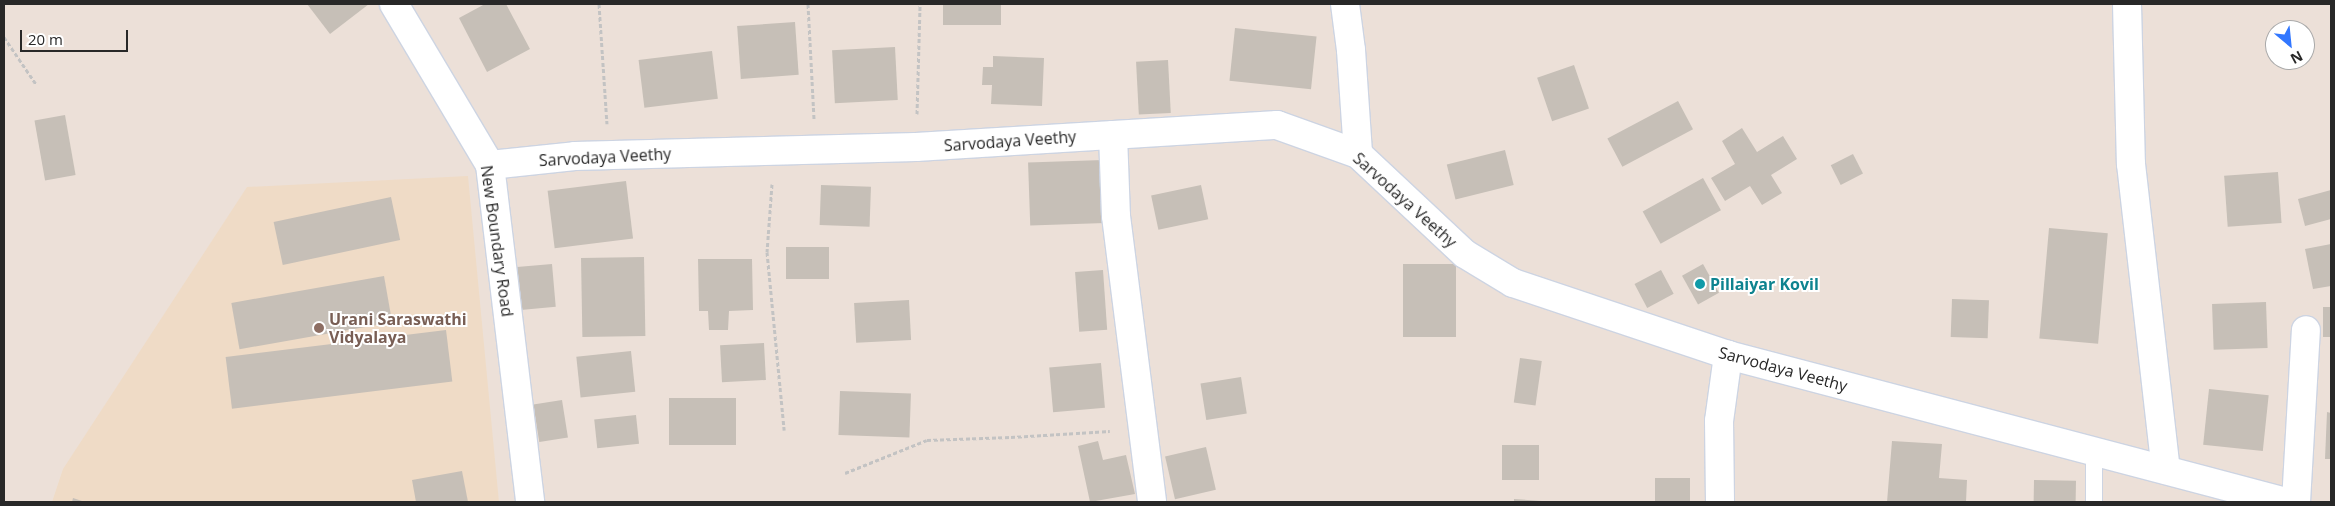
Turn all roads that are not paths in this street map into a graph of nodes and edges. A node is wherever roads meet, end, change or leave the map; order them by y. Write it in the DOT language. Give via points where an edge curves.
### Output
graph roads {
  1 [pos="394,4"];
  2 [pos="1345,4"];
  3 [pos="2127,4"];
  4 [pos="1113,134"];
  5 [pos="1358,154"];
  6 [pos="490,165"];
  7 [pos="2306,330"];
  8 [pos="1728,356"];
  9 [pos="2094,452"];
  10 [pos="2166,470"];
  11 [pos="530,502"];
  12 [pos="1152,502"];
  13 [pos="1720,502"];
  14 [pos="2094,502"];
  15 [pos="2286,502"];
  16 [pos="2296,502"];
  1 -- 6 [label="street, New Boundary Road"];
  2 -- 5 [label="street"];
  3 -- 10 [label="street" via="2132,164"];
  4 -- 5 [label="street, Sarvodaya Veethy" via="1277,124"];
  4 -- 6 [label="street, Sarvodaya Veethy" via="916,147 575,156"];
  4 -- 12 [label="street" via="1116,216"];
  5 -- 8 [label="street, Sarvodaya Veethy" via="1465,254 1513,283"];
  6 -- 11 [label="street, New Boundary Road"];
  7 -- 16 [label="street"];
  8 -- 9 [label="street, Sarvodaya Veethy"];
  8 -- 13 [label="street" via="1719,421"];
  9 -- 10 [label="street, Sarvodaya Veethy"];
  9 -- 14 [label="lane"];
  10 -- 15 [label="street, Sarvodaya Veethy"];
}
